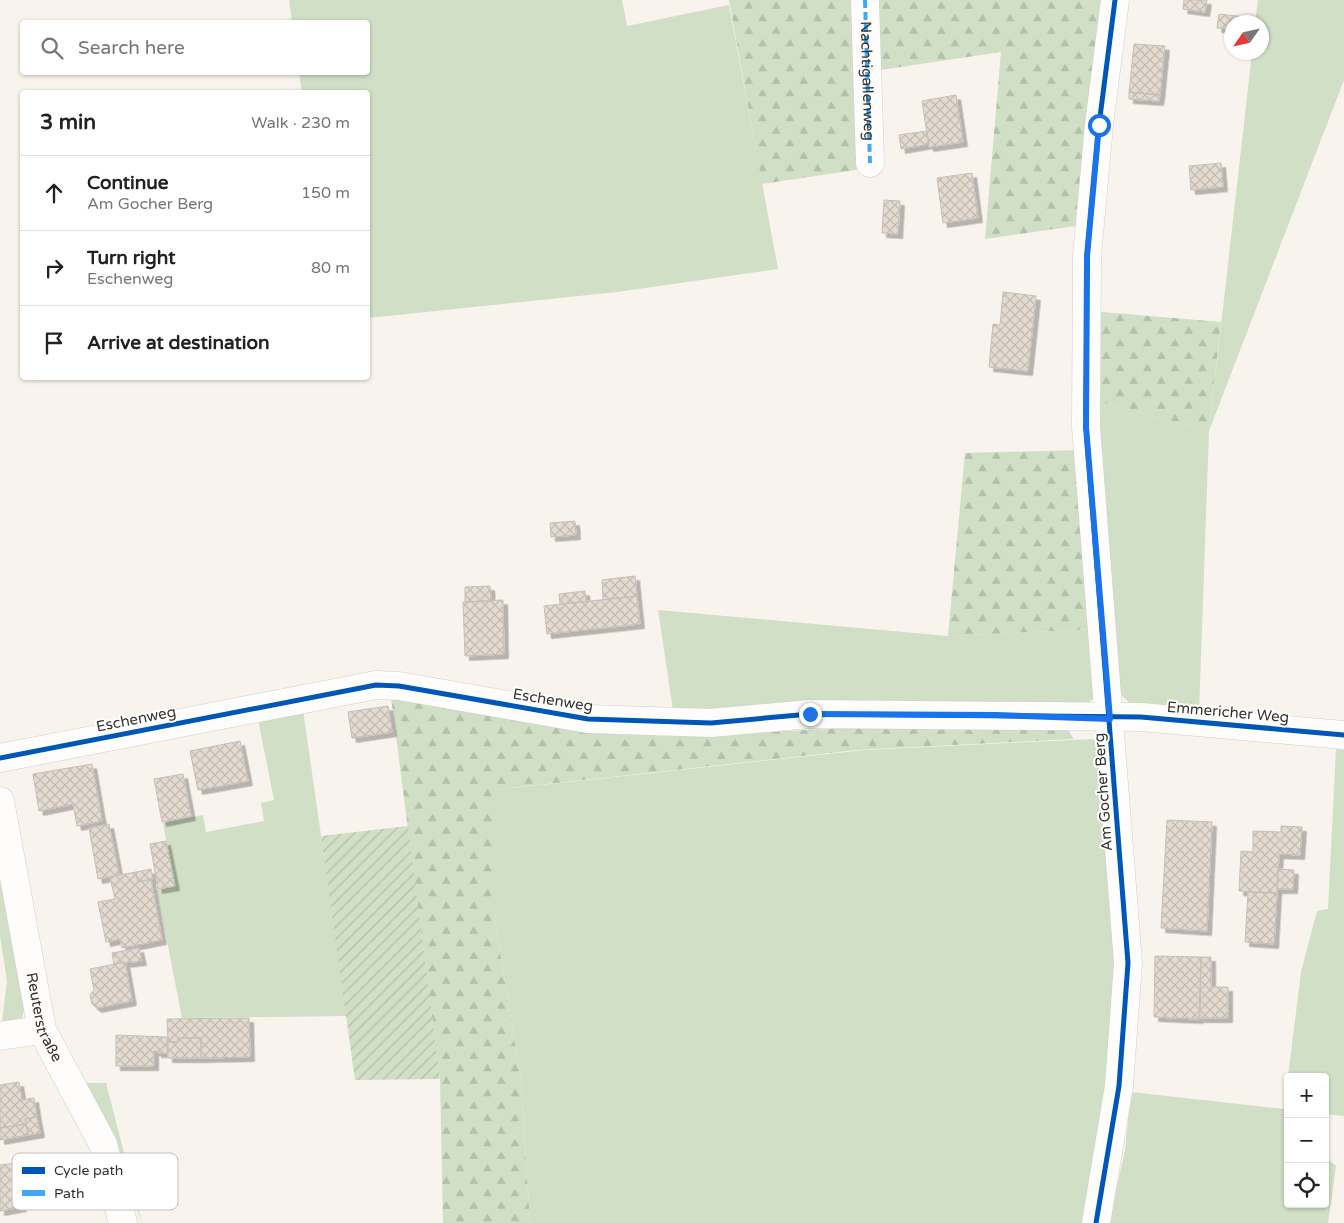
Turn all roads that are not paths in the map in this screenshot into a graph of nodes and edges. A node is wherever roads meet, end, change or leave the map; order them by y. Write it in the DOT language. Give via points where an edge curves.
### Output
graph roads {
  1 [pos="865,0"];
  2 [pos="1115,0"];
  3 [pos="870,163"];
  4 [pos="1110,719"];
  5 [pos="1344,735"];
  6 [pos="0,758"];
  7 [pos="0,800"];
  8 [pos="42,1030"];
  9 [pos="0,1036"];
  10 [pos="104,1153"];
  11 [pos="120,1210"];
  12 [pos="123,1223"];
  13 [pos="1096,1223"];
  1 -- 3 [label="street, Nachtigallenweg"];
  2 -- 4 [label="street, Am Gocher Berg" via="1099,125 1087,265 1086,427"];
  4 -- 5 [label="street, Emmericher Weg" via="1141,717"];
  4 -- 6 [label="street, Eschenweg" via="810,714 711,723 588,719 399,686 376,685"];
  4 -- 13 [label="street, Am Gocher Berg" via="1128,963 1119,1086"];
  7 -- 8 [label="street, Reuterstraße"];
  8 -- 9 [label="street"];
  8 -- 10 [label="street, Reuterstraße"];
  11 -- 12 [label="street, Reuterstraße"];
}
